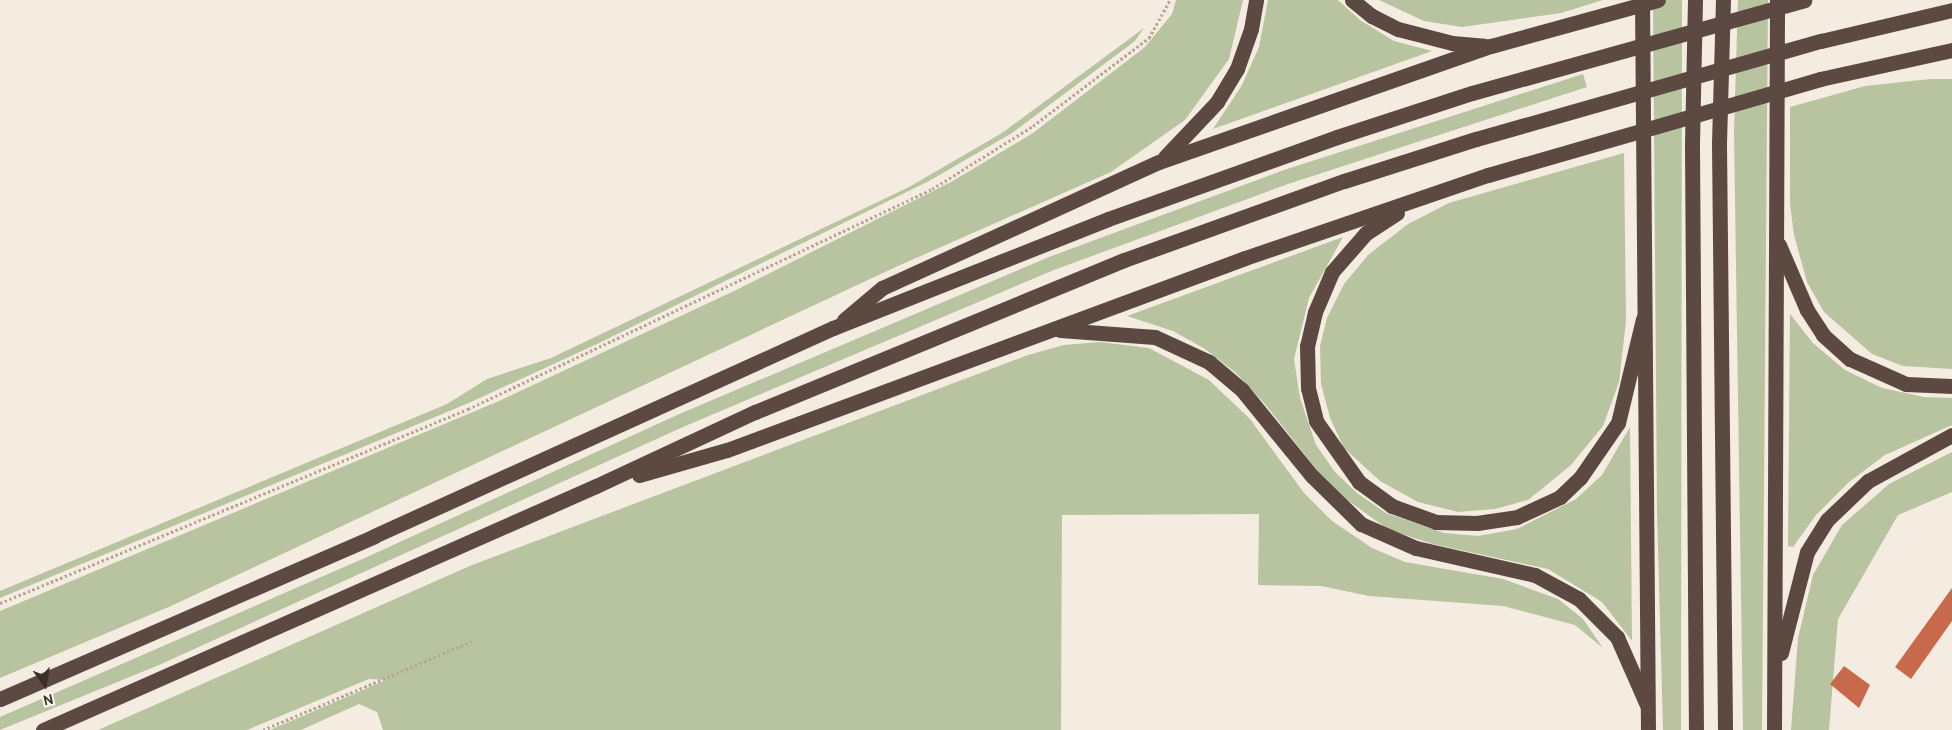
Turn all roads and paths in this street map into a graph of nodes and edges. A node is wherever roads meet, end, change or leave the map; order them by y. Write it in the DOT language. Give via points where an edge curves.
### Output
graph roads {
  1 [pos="1170,0"];
  2 [pos="1256,0"];
  3 [pos="1352,0"];
  4 [pos="1642,0"];
  5 [pos="1658,0"];
  6 [pos="1695,0"];
  7 [pos="1723,0"];
  8 [pos="1777,0"];
  9 [pos="1804,0"];
  10 [pos="1952,10"];
  11 [pos="1491,46"];
  12 [pos="1952,50"];
  13 [pos="1926,55"];
  14 [pos="1952,61"];
  15 [pos="1159,162"];
  16 [pos="1417,200"];
  17 [pos="1776,236"];
  18 [pos="1643,319"];
  19 [pos="834,328"];
  20 [pos="1051,330"];
  21 [pos="1952,386"];
  22 [pos="1952,436"];
  23 [pos="596,486"];
  24 [pos="0,603"];
  25 [pos="474,640"];
  26 [pos="1776,679"];
  27 [pos="0,700"];
  28 [pos="1647,705"];
  29 [pos="43,730"];
  30 [pos="263,730"];
  31 [pos="1648,730"];
  32 [pos="1696,730"];
  33 [pos="1725,730"];
  34 [pos="1774,730"];
  1 -- 24 [label="path" via="1149,38 1033,126 932,189 468,409"];
  2 -- 15 [label="highway" via="1251,29 1237,69 1217,102"];
  3 -- 11 [label="highway" via="1372,16 1398,29 1452,43"];
  4 -- 18 [label="highway"];
  5 -- 11 [label="highway"];
  6 -- 32 [label="highway" via="1692,147"];
  7 -- 33 [label="highway" via="1719,154"];
  8 -- 17 [label="highway"];
  9 -- 19 [label="highway" via="1595,56 1337,137 1108,219"];
  10 -- 23 [label="highway" via="1821,41 1595,104 1344,181 1124,260 755,412"];
  11 -- 15 [label="highway"];
  12 -- 13 [label="highway"];
  13 -- 14 [label="highway"];
  13 -- 16 [label="highway" via="1820,79 1595,142"];
  15 -- 19 [label="highway" via="882,288"];
  16 -- 18 [label="highway" via="1366,233 1332,272 1314,312 1307,346 1308,388 1316,421 1359,482 1392,506 1436,522 1477,523 1516,517 1560,497 1580,478 1618,423"];
  16 -- 20 [label="highway" via="1245,258"];
  17 -- 21 [label="highway" via="1806,310 1824,335 1850,359 1906,384"];
  17 -- 26 [label="highway" via="1773,524"];
  18 -- 28 [label="highway"];
  19 -- 27 [label="highway"];
  20 -- 23 [label="highway" via="727,450"];
  20 -- 28 [label="highway" via="1098,330 1155,337 1209,362 1242,390 1312,476 1361,524 1416,548 1535,575 1579,599 1617,636"];
  22 -- 26 [label="highway" via="1868,481 1827,520 1807,552"];
  23 -- 29 [label="highway"];
  25 -- 30 [label="path"];
  26 -- 34 [label="highway"];
  28 -- 31 [label="highway"];
}
